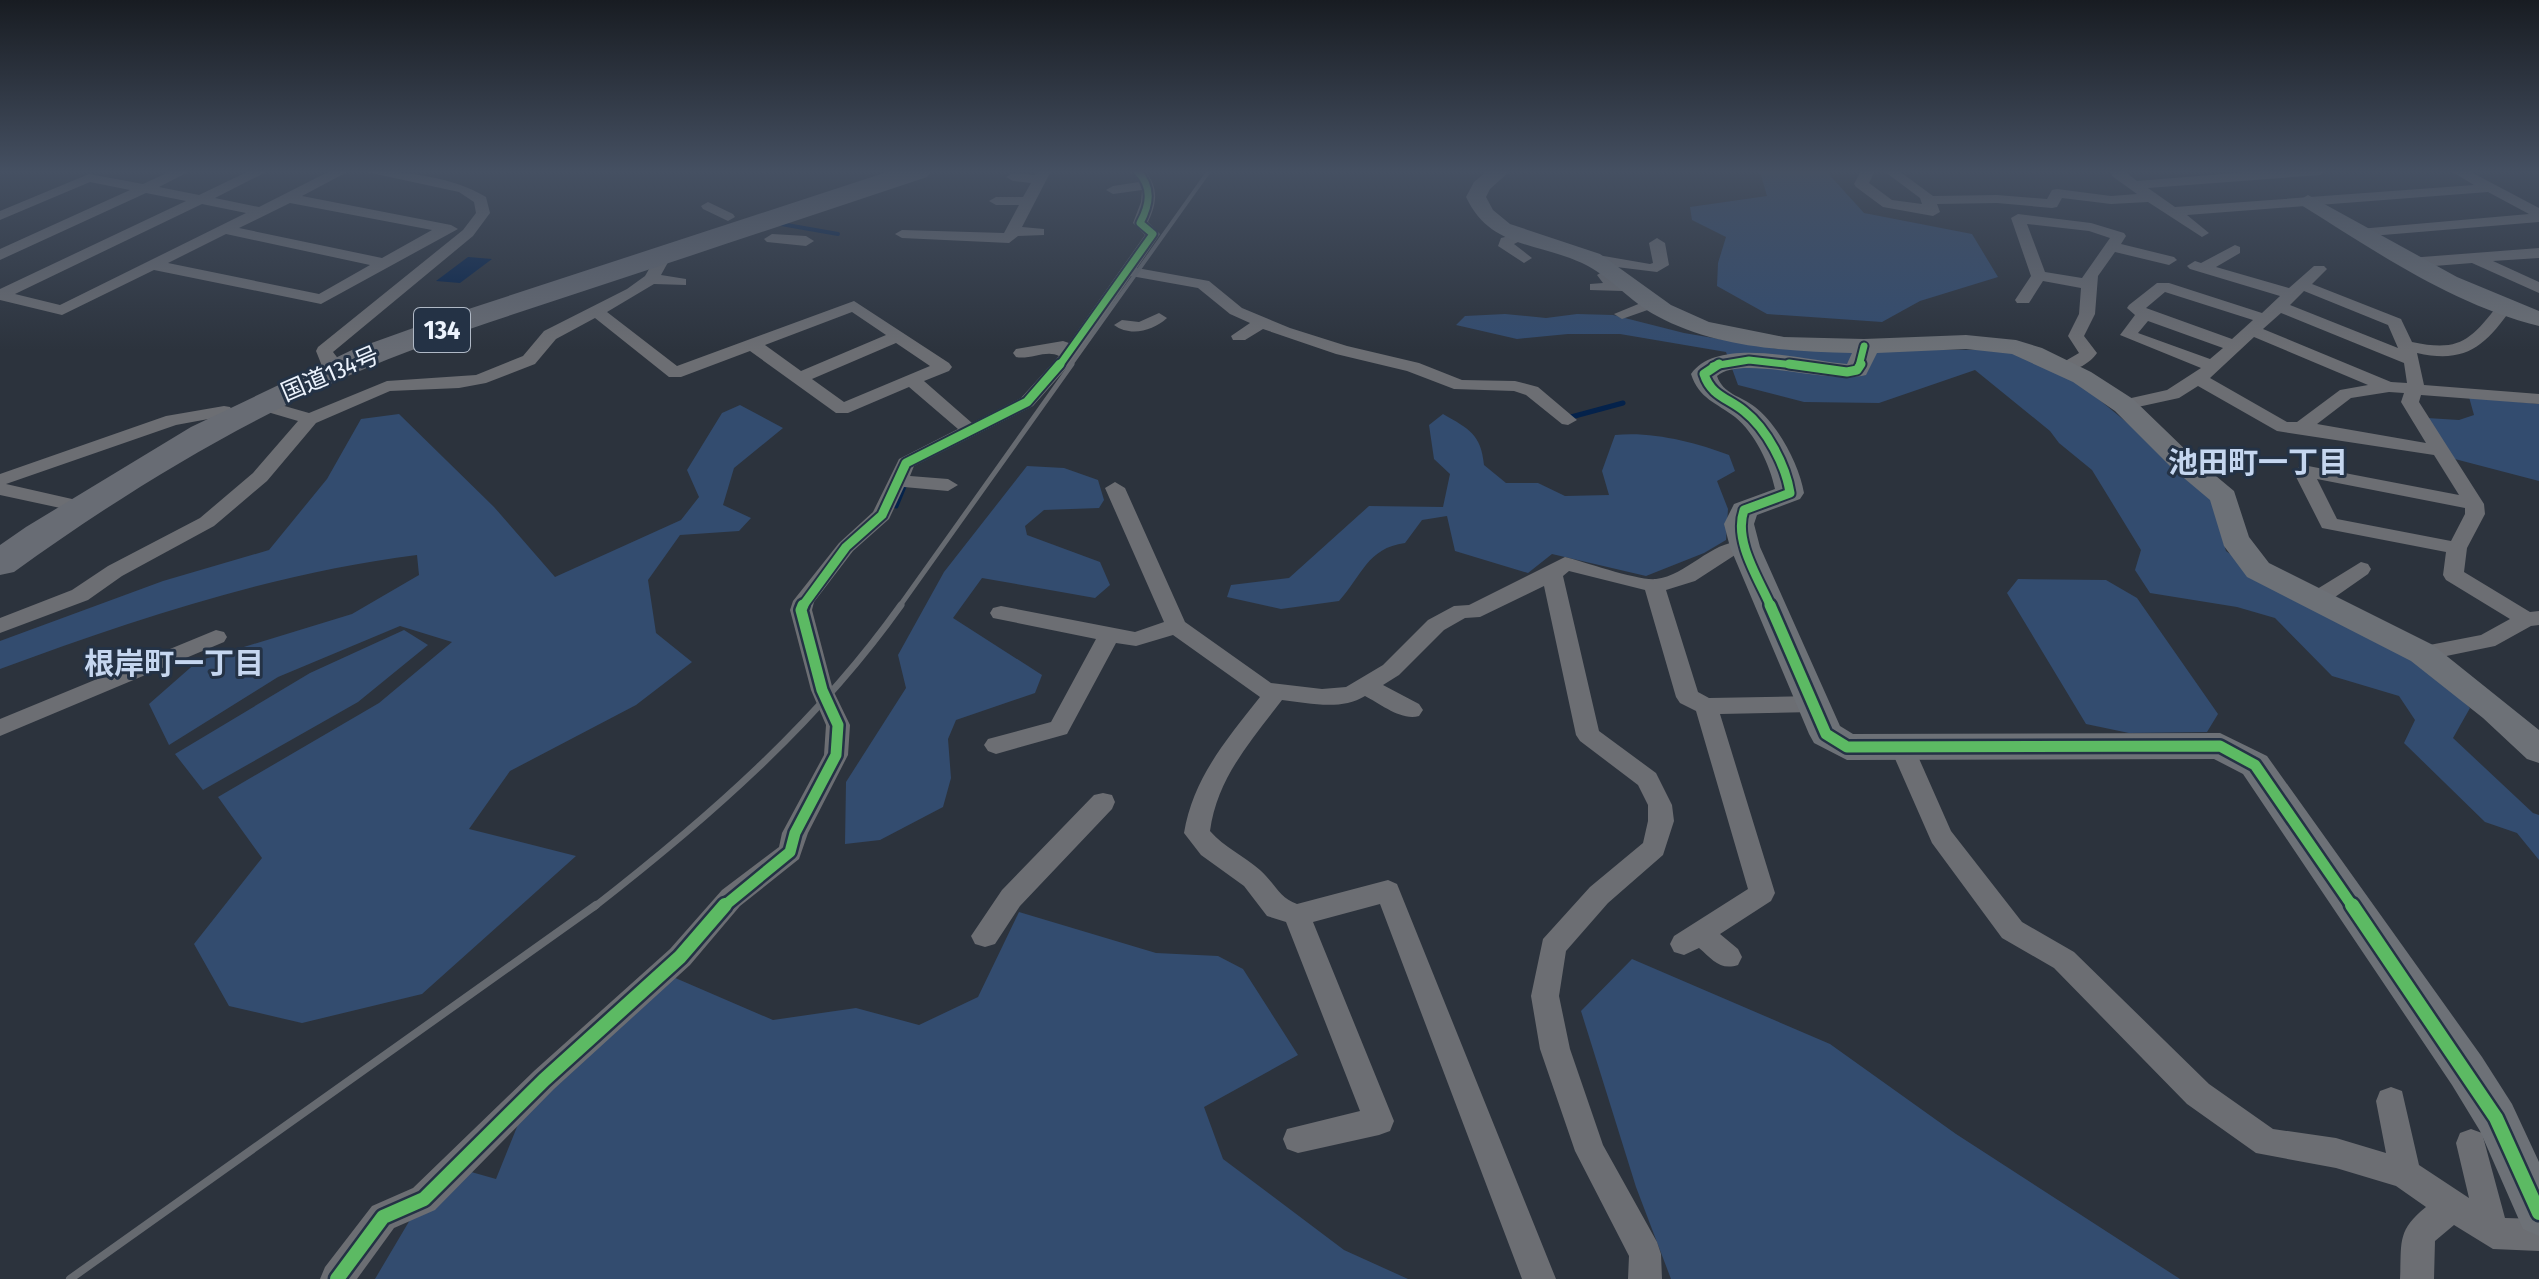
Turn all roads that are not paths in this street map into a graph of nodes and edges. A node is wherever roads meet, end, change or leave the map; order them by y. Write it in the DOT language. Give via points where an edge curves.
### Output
graph roads {
  1 [pos="53,231"];
  2 [pos="134,231"];
  3 [pos="220,231"];
  4 [pos="231,231"];
  5 [pos="441,231"];
  6 [pos="458,231"];
  7 [pos="714,231"];
  8 [pos="768,231"];
  9 [pos="1000,231"];
  10 [pos="1013,231"];
  11 [pos="1149,231"];
  12 [pos="1504,231"];
  13 [pos="2023,231"];
  14 [pos="2104,231"];
  15 [pos="2199,231"];
  16 [pos="2355,231"];
  17 [pos="2383,231"];
  18 [pos="1039,232"];
  19 [pos="468,233"];
  20 [pos="2202,233"];
  21 [pos="2359,233"];
  22 [pos="902,234"];
  23 [pos="1011,235"];
  24 [pos="772,239"];
  25 [pos="806,241"];
  26 [pos="1657,243"];
  27 [pos="2113,247"];
  28 [pos="2235,250"];
  29 [pos="2539,253"];
  30 [pos="0,255"];
  31 [pos="2474,258"];
  32 [pos="2169,260"];
  33 [pos="385,263"];
  34 [pos="2409,263"];
  35 [pos="152,265"];
  36 [pos="2319,269"];
  37 [pos="1128,270"];
  38 [pos="665,272"];
  39 [pos="1599,273"];
  40 [pos="2039,276"];
  41 [pos="2087,284"];
  42 [pos="2539,288"];
  43 [pos="0,295"];
  44 [pos="2291,295"];
  45 [pos="2023,300"];
  46 [pos="1653,303"];
  47 [pos="1090,304"];
  48 [pos="2504,308"];
  49 [pos="596,311"];
  50 [pos="1622,314"];
  51 [pos="2145,314"];
  52 [pos="1159,318"];
  53 [pos="2539,319"];
  54 [pos="1263,322"];
  55 [pos="1122,325"];
  56 [pos="2258,325"];
  57 [pos="898,336"];
  58 [pos="1239,336"];
  59 [pos="752,344"];
  60 [pos="1864,346"];
  61 [pos="2235,346"];
  62 [pos="1071,352"];
  63 [pos="2409,352"];
  64 [pos="1022,353"];
  65 [pos="333,365"];
  66 [pos="2213,366"];
  67 [pos="2064,367"];
  68 [pos="800,378"];
  69 [pos="2198,379"];
  70 [pos="912,381"];
  71 [pos="2389,387"];
  72 [pos="2416,390"];
  73 [pos="2539,399"];
  74 [pos="260,404"];
  75 [pos="2124,405"];
  76 [pos="224,411"];
  77 [pos="310,419"];
  78 [pos="1568,420"];
  79 [pos="2301,427"];
  80 [pos="970,431"];
  81 [pos="2442,451"];
  82 [pos="0,480"];
  83 [pos="899,481"];
  84 [pos="948,485"];
  85 [pos="1115,488"];
  86 [pos="0,489"];
  87 [pos="65,503"];
  88 [pos="2474,504"];
  89 [pos="888,506"];
  90 [pos="855,526"];
  91 [pos="1745,547"];
  92 [pos="0,548"];
  93 [pos="2457,548"];
  94 [pos="0,563"];
  95 [pos="2361,569"];
  96 [pos="1552,574"];
  97 [pos="1654,586"];
  98 [pos="2317,599"];
  99 [pos="1001,613"];
  100 [pos="2532,619"];
  101 [pos="0,626"];
  102 [pos="1176,626"];
  103 [pos="1110,634"];
  104 [pos="216,637"];
  105 [pos="2422,653"];
  106 [pos="1367,687"];
  107 [pos="1276,692"];
  108 [pos="1813,704"];
  109 [pos="1706,706"];
  110 [pos="1411,710"];
  111 [pos="0,728"];
  112 [pos="996,745"];
  113 [pos="1901,745"];
  114 [pos="2539,750"];
  115 [pos="1103,802"];
  116 [pos="1297,915"];
  117 [pos="985,936"];
  118 [pos="1728,957"];
  119 [pos="2391,1101"];
  120 [pos="1298,1139"];
  121 [pos="2471,1143"];
  122 [pos="2524,1149"];
  123 [pos="2405,1174"];
  124 [pos="2451,1207"];
  125 [pos="2539,1213"];
  126 [pos="2493,1233"];
  127 [pos="2539,1235"];
  128 [pos="337,1279"];
  129 [pos="1539,1279"];
  130 [pos="1645,1279"];
  131 [pos="2417,1279"];
  1 -- 30 [label="street"];
  2 -- 43 [label="street"];
  3 -- 35 [label="street"];
  4 -- 33 [label="street"];
  5 -- 33 [label="street"];
  6 -- 19 [label="street"];
  7 -- 65 [label="highway, 国道134号 / 134" via="487,305"];
  8 -- 38 [label="highway, 国道134号 / 134"];
  9 -- 23 [label="street"];
  10 -- 23 [label="street"];
  11 -- 37 [label="street" via="1153,234"];
  12 -- 39 [label="street" via="1523,247"];
  13 -- 40 [label="street"];
  14 -- 27 [label="street" via="2119,236"];
  15 -- 20 [label="street"];
  16 -- 21 [label="street"];
  17 -- 21 [label="street"];
  18 -- 23 [label="street"];
  19 -- 65 [label="street" via="324,351"];
  21 -- 34 [label="street"];
  22 -- 23 [label="street"];
  24 -- 25 [label="street"];
  26 -- 39 [label="street" via="1661,265"];
  27 -- 32 [label="street"];
  27 -- 41 [label="street"];
  28 -- 44 [label="street" via="2200,267"];
  29 -- 31 [label="street"];
  31 -- 34 [label="street"];
  31 -- 42 [label="street"];
  33 -- 35 [label="street" via="321,299"];
  34 -- 48 [label="street"];
  35 -- 43 [label="street" via="62,310"];
  36 -- 44 [label="street"];
  37 -- 47 [label="street"];
  37 -- 54 [label="street" via="1203,284 1236,311"];
  37 -- 62 [label="street"];
  38 -- 49 [label="street"];
  38 -- 65 [label="highway, 国道134号 / 134" via="494,311"];
  39 -- 46 [label="street"];
  40 -- 41 [label="street"];
  40 -- 45 [label="street"];
  41 -- 67 [label="street" via="2087,314 2076,336 2088,353"];
  44 -- 56 [label="street"];
  44 -- 63 [label="street"];
  44 -- 63 [label="street" via="2395,322"];
  46 -- 50 [label="street"];
  46 -- 60 [label="street" via="1702,328 1752,340"];
  48 -- 53 [label="street"];
  48 -- 63 [label="street" via="2479,343"];
  49 -- 59 [label="street" via="675,373"];
  49 -- 77 [label="street" via="550,335 529,360 480,379 387,386"];
  51 -- 56 [label="street" via="2135,308 2163,286"];
  51 -- 61 [label="street"];
  51 -- 66 [label="street" via="2128,335"];
  52 -- 55 [label="street" via="1142,327"];
  54 -- 58 [label="street"];
  54 -- 78 [label="street" via="1377,365 1460,385 1532,391"];
  56 -- 61 [label="street"];
  56 -- 71 [label="street"];
  57 -- 59 [label="street" via="854,306"];
  57 -- 68 [label="street"];
  57 -- 70 [label="street" via="943,367"];
  59 -- 68 [label="street"];
  60 -- 67 [label="street" via="1991,343 2016,347"];
  60 -- 91 [label="street" via="1862,363 1847,372 1736,359 1706,370 1712,392 1753,420 1788,477 1790,493 1744,510 1739,524"];
  61 -- 66 [label="street"];
  62 -- 64 [label="street" via="1061,351 1063,346"];
  62 -- 80 [label="street" via="1027,402"];
  63 -- 72 [label="street"];
  65 -- 74 [label="highway, 国道134号 / 134"];
  65 -- 76 [label="highway, 国道134号 / 134"];
  66 -- 69 [label="street"];
  67 -- 75 [label="street"];
  68 -- 70 [label="street" via="842,409"];
  69 -- 75 [label="street" via="2173,394"];
  69 -- 79 [label="street" via="2283,427"];
  70 -- 80 [label="street"];
  71 -- 72 [label="street"];
  71 -- 79 [label="street" via="2346,394"];
  72 -- 73 [label="street"];
  72 -- 81 [label="street" via="2410,402"];
  74 -- 77 [label="street"];
  74 -- 94 [label="highway, 国道134号 / 134" via="151,461"];
  75 -- 98 [label="street" via="2224,497 2228,523 2246,560"];
  76 -- 82 [label="street" via="160,424"];
  76 -- 87 [label="highway, 国道134号 / 134"];
  77 -- 101 [label="street" via="260,477 207,522 80,595"];
  79 -- 81 [label="street"];
  80 -- 83 [label="street" via="906,463"];
  81 -- 88 [label="street"];
  83 -- 84 [label="street"];
  83 -- 89 [label="street"];
  85 -- 102 [label="street"];
  86 -- 87 [label="street"];
  87 -- 92 [label="highway, 国道134号 / 134"];
  88 -- 93 [label="street" via="2475,514"];
  88 -- 93 [label="street" via="2303,471 2329,524"];
  89 -- 90 [label="street"];
  89 -- 128 [label="street" via="846,547 801,610 822,690 838,725 836,755 790,852 731,898 680,957 544,1080 424,1199 383,1217"];
  91 -- 97 [label="street" via="1729,550 1688,576"];
  91 -- 108 [label="street"];
  93 -- 100 [label="street" via="2453,575"];
  95 -- 98 [label="street"];
  96 -- 97 [label="street" via="1565,564"];
  96 -- 106 [label="street" via="1436,625"];
  96 -- 130 [label="street" via="1588,735 1647,779 1660,805 1654,848 1599,895 1553,947 1545,996 1555,1049 1590,1151 1645,1254"];
  97 -- 109 [label="street" via="1688,697"];
  98 -- 105 [label="street"];
  99 -- 103 [label="street"];
  100 -- 105 [label="street" via="2487,641"];
  102 -- 103 [label="street" via="1136,639"];
  102 -- 107 [label="street" via="1262,688"];
  103 -- 112 [label="street" via="1059,728"];
  104 -- 111 [label="street" via="90,698"];
  105 -- 114 [label="street"];
  106 -- 107 [label="street" via="1322,697"];
  106 -- 110 [label="street"];
  107 -- 116 [label="street" via="1215,773 1198,810 1197,833 1253,879 1276,908"];
  108 -- 109 [label="street"];
  108 -- 113 [label="street" via="1826,734 1847,747"];
  109 -- 118 [label="street" via="1762,893 1692,939"];
  113 -- 122 [label="street" via="2220,746 2255,765 2496,1118"];
  113 -- 123 [label="street" via="1941,836 2012,930 2064,960 2198,1094 2267,1143 2336,1153"];
  115 -- 117 [label="street" via="1011,898"];
  116 -- 120 [label="street" via="1379,1121"];
  116 -- 129 [label="street" via="1388,891"];
  119 -- 123 [label="street"];
  121 -- 126 [label="street"];
  122 -- 125 [label="street"];
  123 -- 124 [label="street"];
  124 -- 126 [label="street"];
  124 -- 131 [label="street" via="2419,1233"];
  126 -- 127 [label="street"];
}
